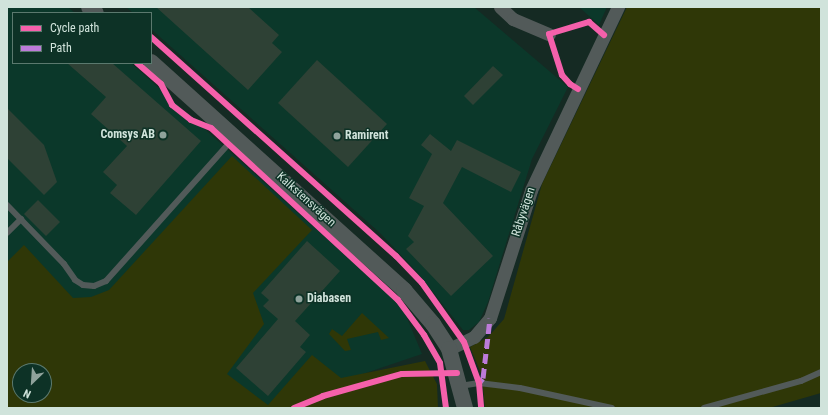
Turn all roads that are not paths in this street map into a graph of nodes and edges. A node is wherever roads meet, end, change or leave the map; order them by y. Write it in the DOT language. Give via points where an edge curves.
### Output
graph roads {
  1 [pos="500,7"];
  2 [pos="618,7"];
  3 [pos="549,34"];
  4 [pos="152,63"];
  5 [pos="235,137"];
  6 [pos="7,206"];
  7 [pos="21,219"];
  8 [pos="7,233"];
  9 [pos="449,349"];
  10 [pos="821,372"];
  11 [pos="460,386"];
  12 [pos="465,408"];
  13 [pos="612,408"];
  14 [pos="704,408"];
  1 -- 3 [label="street" via="513,19"];
  2 -- 9 [label="street, Råbyvägen" via="530,190 490,318 474,337"];
  4 -- 5 [label="street, Kalkstensvägen"];
  5 -- 7 [label="lane" via="106,281 94,286 84,285 75,280 64,264"];
  5 -- 9 [label="street, Kalkstensvägen" via="399,285 433,324"];
  6 -- 7 [label="lane"];
  7 -- 8 [label="lane"];
  9 -- 11 [label="street"];
  10 -- 14 [label="lane" via="801,381"];
  11 -- 12 [label="street"];
  11 -- 13 [label="lane" via="479,383 520,388"];
}
